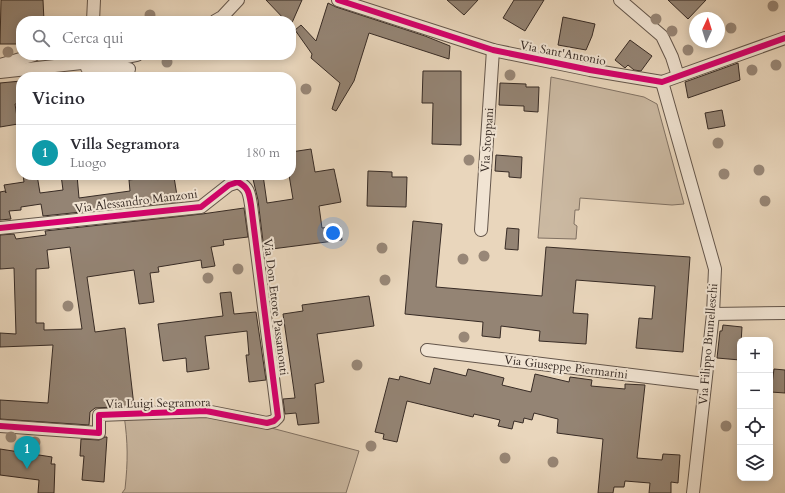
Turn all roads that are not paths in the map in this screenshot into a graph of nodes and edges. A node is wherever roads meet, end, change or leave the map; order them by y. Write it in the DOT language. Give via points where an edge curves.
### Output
graph roads {
  1 [pos="94,0"];
  2 [pos="238,0"];
  3 [pos="338,0"];
  4 [pos="620,0"];
  5 [pos="92,16"];
  6 [pos="223,16"];
  7 [pos="785,38"];
  8 [pos="493,50"];
  9 [pos="17,60"];
  10 [pos="109,60"];
  11 [pos="0,65"];
  12 [pos="129,70"];
  13 [pos="0,72"];
  14 [pos="44,72"];
  15 [pos="16,75"];
  16 [pos="0,76"];
  17 [pos="678,76"];
  18 [pos="662,82"];
  19 [pos="251,205"];
  20 [pos="0,228"];
  21 [pos="481,230"];
  22 [pos="785,313"];
  23 [pos="713,314"];
  24 [pos="427,350"];
  25 [pos="705,384"];
  26 [pos="278,411"];
  27 [pos="0,426"];
  28 [pos="693,493"];
  1 -- 5 [label="street"];
  2 -- 6 [label="street"];
  3 -- 8 [label="street, Via Sant'Antonio"];
  4 -- 17 [label="street" via="662,36"];
  7 -- 17 [label="street"];
  8 -- 18 [label="street, Via Sant'Antonio"];
  8 -- 21 [label="street, Via Stoppani"];
  9 -- 11 [label="street"];
  10 -- 13 [label="street"];
  12 -- 14 [label="street" via="87,68"];
  15 -- 16 [label="street"];
  17 -- 18 [label="street"];
  18 -- 23 [label="street, Via Filippo Brunelleschi" via="715,268"];
  19 -- 20 [label="street, Via Alessandro Manzoni" via="247,187 238,182 201,206"];
  19 -- 26 [label="street, Via Don Ettore Passamonti"];
  22 -- 23 [label="street"];
  23 -- 25 [label="street, Via Filippo Brunelleschi"];
  24 -- 25 [label="street, Via Giuseppe Piermarini"];
  25 -- 28 [label="street, Via Filippo Brunelleschi"];
  26 -- 27 [label="street, Via Luigi Segramora" via="278,417 267,423 206,411 99,415 99,433"];
}
